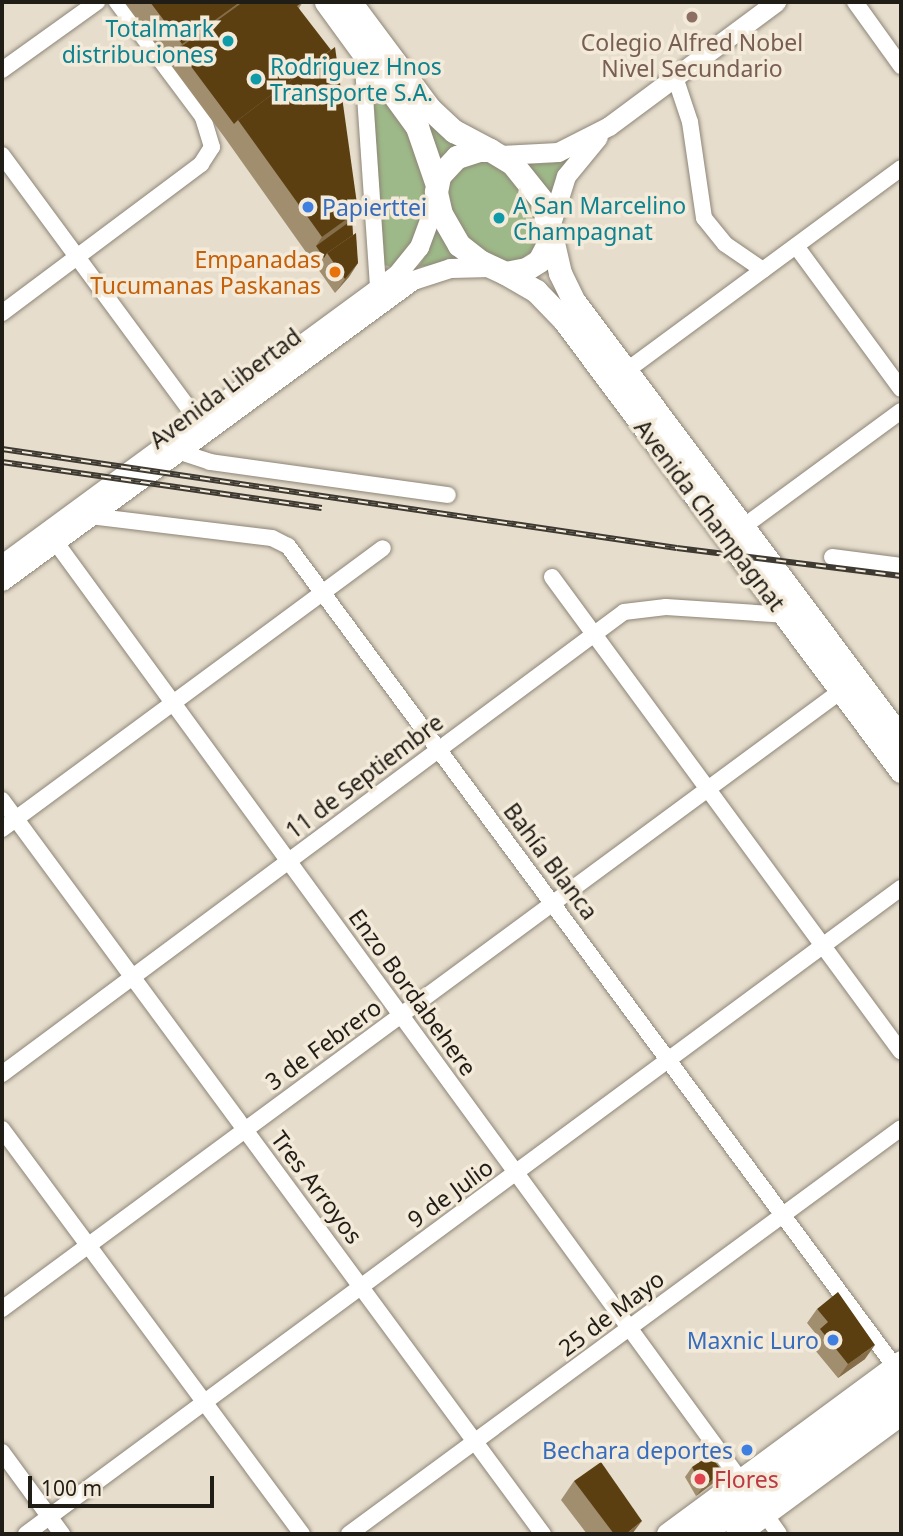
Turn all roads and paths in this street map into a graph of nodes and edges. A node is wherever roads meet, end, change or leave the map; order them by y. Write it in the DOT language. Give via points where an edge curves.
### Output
graph roads {
  1 [pos="97,2"];
  2 [pos="117,2"];
  3 [pos="326,2"];
  4 [pos="350,2"];
  5 [pos="776,2"];
  6 [pos="855,2"];
  7 [pos="362,50"];
  8 [pos="901,66"];
  9 [pos="2,70"];
  10 [pos="675,77"];
  11 [pos="609,126"];
  12 [pos="496,153"];
  13 [pos="2,155"];
  14 [pos="901,168"];
  15 [pos="437,192"];
  16 [pos="551,231"];
  17 [pos="796,246"];
  18 [pos="78,257"];
  19 [pos="498,270"];
  20 [pos="764,270"];
  21 [pos="378,287"];
  22 [pos="2,313"];
  23 [pos="626,371"];
  24 [pos="901,389"];
  25 [pos="901,411"];
  26 [pos="202,427"];
  27 [pos="180,452"];
  28 [pos="448,495"];
  29 [pos="90,516"];
  30 [pos="743,527"];
  31 [pos="51,536"];
  32 [pos="383,548"];
  33 [pos="832,557"];
  34 [pos="2,564"];
  35 [pos="901,566"];
  36 [pos="552,577"];
  37 [pos="2,581"];
  38 [pos="324,592"];
  39 [pos="785,615"];
  40 [pos="593,634"];
  41 [pos="841,691"];
  42 [pos="173,702"];
  43 [pos="901,738"];
  44 [pos="439,749"];
  45 [pos="901,771"];
  46 [pos="707,789"];
  47 [pos="2,800"];
  48 [pos="8,824"];
  49 [pos="289,861"];
  50 [pos="901,888"];
  51 [pos="554,902"];
  52 [pos="823,946"];
  53 [pos="132,977"];
  54 [pos="401,1014"];
  55 [pos="901,1052"];
  56 [pos="668,1060"];
  57 [pos="2,1074"];
  58 [pos="901,1128"];
  59 [pos="2,1129"];
  60 [pos="246,1129"];
  61 [pos="516,1172"];
  62 [pos="783,1214"];
  63 [pos="88,1245"];
  64 [pos="362,1286"];
  65 [pos="2,1309"];
  66 [pos="629,1327"];
  67 [pos="899,1372"];
  68 [pos="204,1403"];
  69 [pos="901,1413"];
  70 [pos="477,1443"];
  71 [pos="2,1452"];
  72 [pos="741,1481"];
  73 [pos="765,1514"];
  74 [pos="49,1517"];
  75 [pos="26,1534"];
  76 [pos="62,1534"];
  77 [pos="302,1534"];
  78 [pos="349,1534"];
  79 [pos="543,1534"];
  80 [pos="668,1534"];
  81 [pos="702,1534"];
  82 [pos="737,1534"];
  83 [pos="779,1534"];
  1 -- 9 [label="street"];
  2 -- 18 [label="street" via="202,117 212,147 201,164"];
  3 -- 7 [label="highway"];
  4 -- 12 [label="highway" via="430,108 454,131"];
  5 -- 10 [label="main road"];
  6 -- 8 [label="street"];
  7 -- 15 [label="highway" via="422,135"];
  7 -- 21 [label="street"];
  10 -- 11 [label="main road"];
  10 -- 20 [label="street" via="690,122 704,218 724,244"];
  11 -- 12 [label="main road" via="558,152"];
  11 -- 16 [label="main road" via="566,176"];
  12 -- 15 [label="highway" via="457,157"];
  12 -- 16 [label="highway" via="539,193"];
  13 -- 18 [label="street"];
  14 -- 17 [label="street"];
  15 -- 19 [label="highway" via="453,237"];
  15 -- 21 [label="main road, Avenida Libertad" via="413,257"];
  16 -- 19 [label="highway" via="539,261 526,269"];
  16 -- 23 [label="highway, Avenida Champagnat" via="570,293"];
  17 -- 20 [label="street"];
  17 -- 24 [label="street"];
  18 -- 22 [label="street"];
  18 -- 26 [label="street"];
  19 -- 26 [label="main road, Avenida Libertad" via="450,268 413,280"];
  19 -- 39 [label="highway, Avenida Champagnat" via="536,291 564,320"];
  20 -- 23 [label="street"];
  21 -- 26 [label="main road, Avenida Libertad"];
  23 -- 30 [label="highway, Avenida Champagnat"];
  25 -- 30 [label="street"];
  26 -- 27 [label="main road, Avenida Libertad"];
  26 -- 31 [label="main road, Avenida Libertad"];
  27 -- 28 [label="street" via="210,462"];
  27 -- 29 [label="main road, Avenida Libertad"];
  29 -- 31 [label="main road, Avenida Libertad"];
  29 -- 38 [label="street, Bahía Blanca" via="278,540 288,546"];
  30 -- 43 [label="highway, Avenida Champagnat"];
  31 -- 34 [label="main road, Avenida Libertad"];
  31 -- 37 [label="main road, Avenida Libertad"];
  31 -- 42 [label="street, Enzo Bordabehere"];
  32 -- 38 [label="street"];
  33 -- 35 [label="street"];
  36 -- 40 [label="street"];
  38 -- 42 [label="street"];
  38 -- 44 [label="street, Bahía Blanca"];
  39 -- 40 [label="street, 11 de Septiembre" via="644,606 624,612"];
  39 -- 41 [label="highway, Avenida Champagnat"];
  40 -- 44 [label="street, 11 de Septiembre"];
  40 -- 46 [label="street"];
  41 -- 45 [label="highway, Avenida Champagnat"];
  41 -- 46 [label="street, 3 de Febrero"];
  42 -- 48 [label="street"];
  42 -- 49 [label="street, Enzo Bordabehere"];
  44 -- 49 [label="street, 11 de Septiembre"];
  44 -- 51 [label="street, Bahía Blanca"];
  46 -- 51 [label="street, 3 de Febrero"];
  46 -- 52 [label="street"];
  47 -- 48 [label="street, Tres Arroyos"];
  48 -- 53 [label="street, Tres Arroyos"];
  49 -- 53 [label="street, 11 de Septiembre"];
  49 -- 54 [label="street, Enzo Bordabehere"];
  50 -- 52 [label="street, 9 de Julio"];
  51 -- 54 [label="street, 3 de Febrero"];
  51 -- 56 [label="street, Bahía Blanca"];
  52 -- 55 [label="street"];
  52 -- 56 [label="street, 9 de Julio"];
  53 -- 57 [label="street, 11 de Septiembre"];
  53 -- 60 [label="street, Tres Arroyos"];
  54 -- 60 [label="street, 3 de Febrero"];
  54 -- 61 [label="street, Enzo Bordabehere"];
  56 -- 61 [label="street, 9 de Julio"];
  56 -- 62 [label="street, Bahía Blanca"];
  58 -- 62 [label="street, 25 de Mayo"];
  59 -- 63 [label="street"];
  60 -- 63 [label="street, 3 de Febrero"];
  60 -- 64 [label="street, Tres Arroyos"];
  61 -- 64 [label="street, 9 de Julio"];
  61 -- 66 [label="street, Enzo Bordabehere"];
  62 -- 66 [label="street, 25 de Mayo"];
  62 -- 67 [label="street, Bahía Blanca"];
  63 -- 65 [label="street, 3 de Febrero"];
  63 -- 68 [label="street"];
  64 -- 68 [label="street, 9 de Julio"];
  64 -- 70 [label="street, Tres Arroyos"];
  66 -- 70 [label="street, 25 de Mayo"];
  66 -- 72 [label="street, Enzo Bordabehere"];
  67 -- 72 [label="highway"];
  67 -- 81 [label="highway"];
  68 -- 74 [label="street, 9 de Julio"];
  68 -- 77 [label="street"];
  69 -- 73 [label="highway"];
  70 -- 78 [label="street, 25 de Mayo"];
  70 -- 79 [label="street, Tres Arroyos"];
  71 -- 74 [label="street"];
  72 -- 80 [label="highway"];
  73 -- 82 [label="highway"];
  73 -- 83 [label="street"];
  74 -- 75 [label="street, 9 de Julio"];
  74 -- 76 [label="street"];
}
